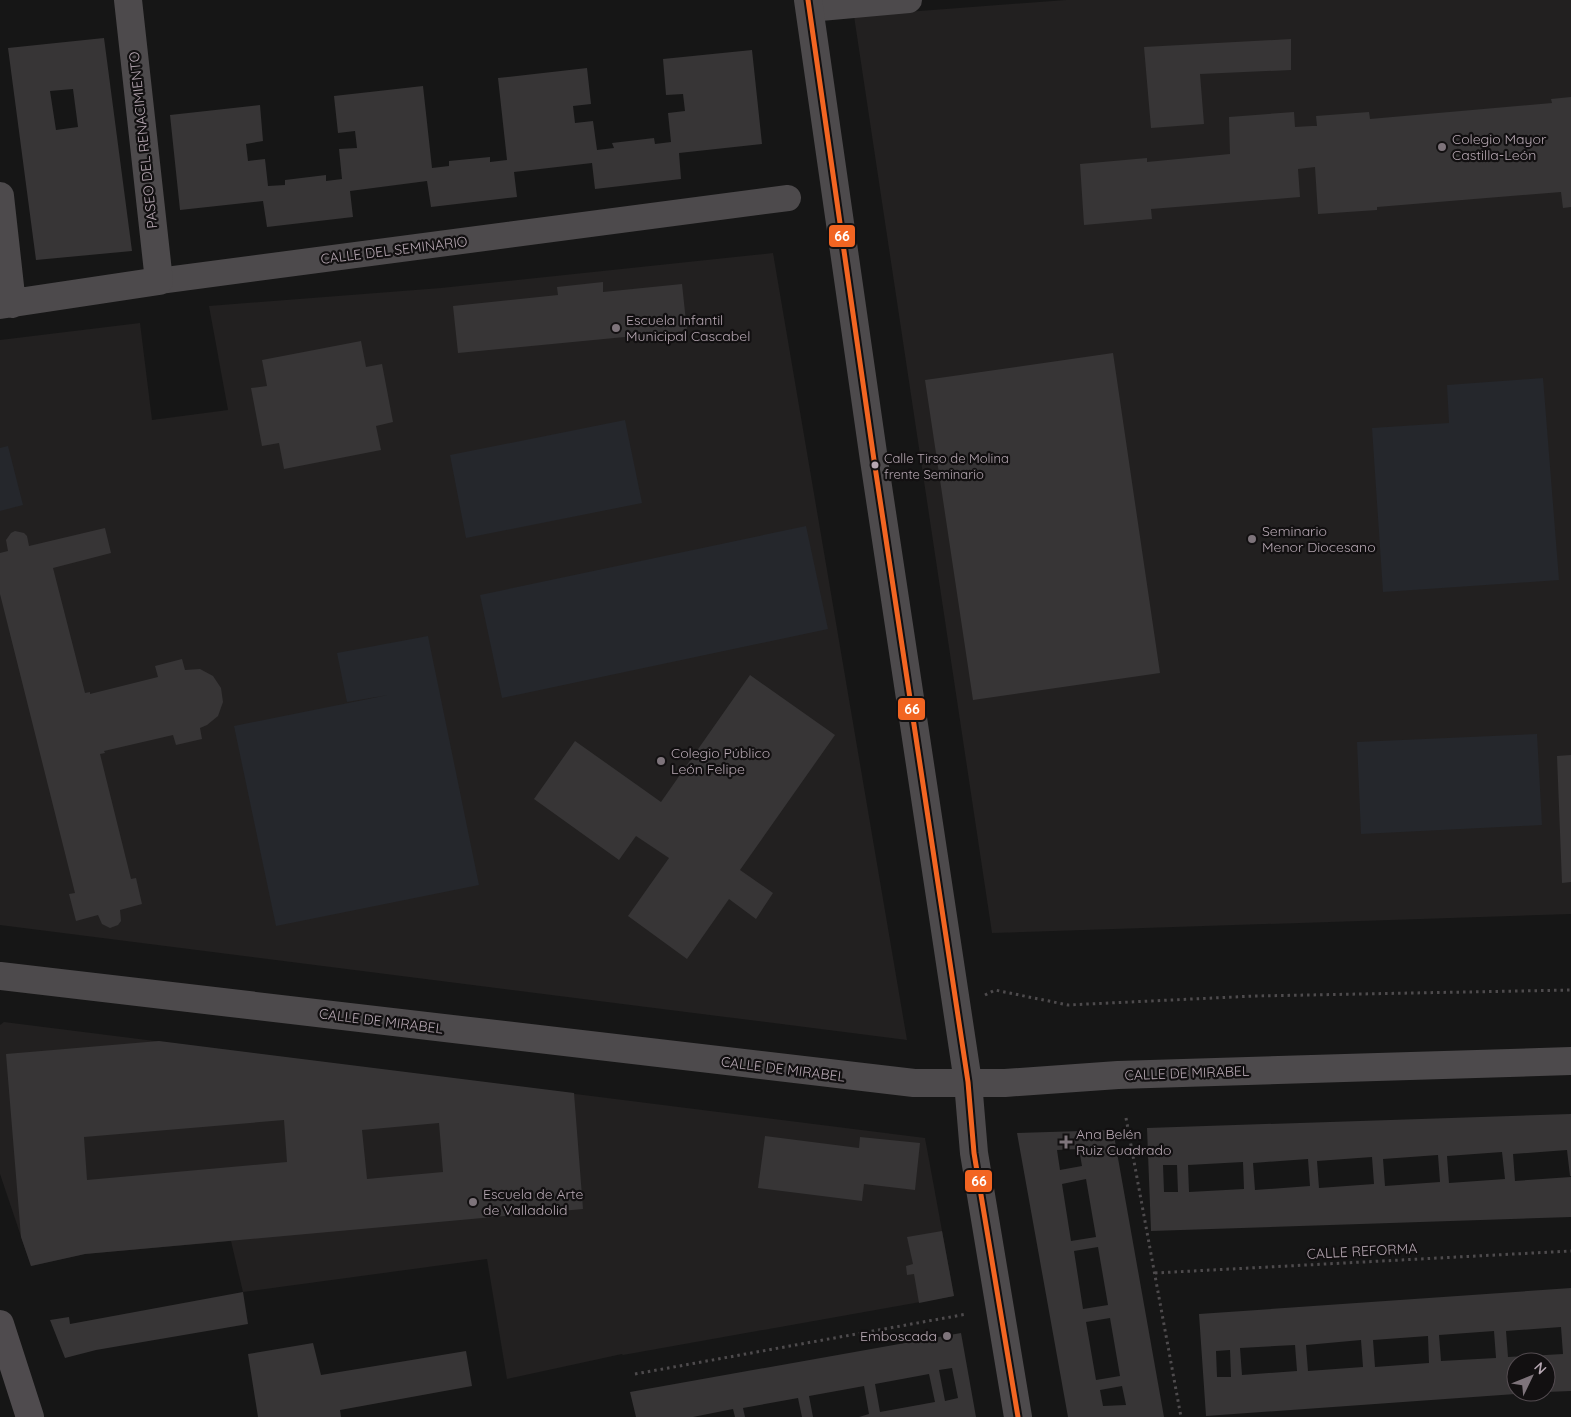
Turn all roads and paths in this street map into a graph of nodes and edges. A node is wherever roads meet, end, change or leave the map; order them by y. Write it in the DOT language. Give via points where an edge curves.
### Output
graph roads {
  1 [pos="128,0"];
  2 [pos="909,0"];
  3 [pos="808,4"];
  4 [pos="0,196"];
  5 [pos="788,198"];
  6 [pos="159,281"];
  7 [pos="6,305"];
  8 [pos="0,976"];
  9 [pos="1571,990"];
  10 [pos="984,995"];
  11 [pos="1571,1061"];
  12 [pos="968,1082"];
  13 [pos="1126,1118"];
  14 [pos="1571,1252"];
  15 [pos="1155,1273"];
  16 [pos="967,1314"];
  17 [pos="0,1324"];
  18 [pos="636,1374"];
  19 [pos="30,1417"];
  20 [pos="1018,1417"];
  21 [pos="1181,1417"];
  1 -- 6 [label="street, PASEO DEL RENACIMIENTO"];
  2 -- 3 [label="street"];
  3 -- 12 [label="street"];
  4 -- 7 [label="street"];
  5 -- 6 [label="street, CALLE DEL SEMINARIO"];
  6 -- 7 [label="street, CALLE DEL SEMINARIO"];
  8 -- 12 [label="street, CALLE DE MIRABEL" via="900,1082"];
  9 -- 10 [label="path" via="1254,996 1068,1005 995,990"];
  11 -- 12 [label="street, CALLE DE MIRABEL"];
  12 -- 20 [label="street" via="974,1153"];
  13 -- 15 [label="path"];
  14 -- 15 [label="path, CALLE REFORMA"];
  15 -- 21 [label="path"];
  16 -- 18 [label="path"];
  17 -- 19 [label="main road"];
}
